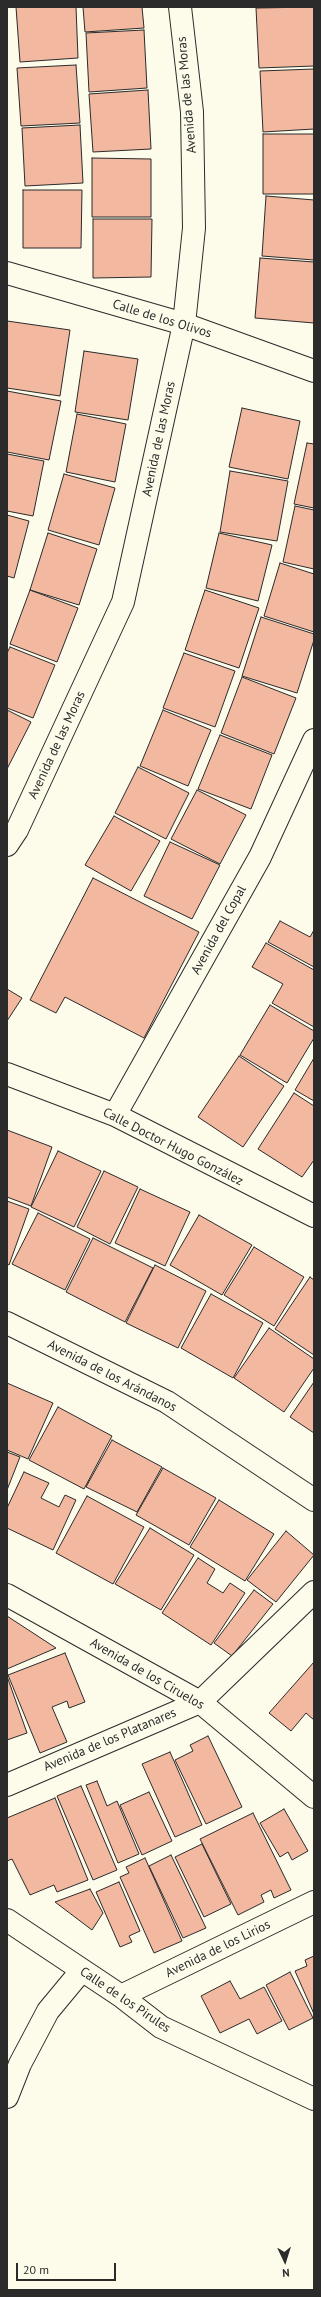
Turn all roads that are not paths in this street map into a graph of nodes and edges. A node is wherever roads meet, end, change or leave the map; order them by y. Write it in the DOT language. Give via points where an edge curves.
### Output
graph roads {
  1 [pos="180,7"];
  2 [pos="7,273"];
  3 [pos="184,324"];
  4 [pos="314,371"];
  5 [pos="314,740"];
  6 [pos="7,845"];
  7 [pos="7,1074"];
  8 [pos="115,1115"];
  9 [pos="314,1216"];
  10 [pos="7,1323"];
  11 [pos="314,1500"];
  12 [pos="314,1592"];
  13 [pos="7,1595"];
  14 [pos="200,1702"];
  15 [pos="7,1785"];
  16 [pos="314,1797"];
  17 [pos="314,1902"];
  18 [pos="7,1920"];
  19 [pos="82,1970"];
  20 [pos="121,1996"];
  21 [pos="7,2097"];
  22 [pos="314,2099"];
  1 -- 3 [label="street, Avenida de las Moras" via="192,112 194,228"];
  2 -- 3 [label="street, Calle de los Olivos"];
  3 -- 4 [label="street, Calle de los Olivos"];
  3 -- 6 [label="street, Avenida de las Moras" via="123,602 17,830"];
  5 -- 8 [label="street, Avenida del Copal" via="260,857"];
  7 -- 8 [label="street, Calle Doctor Hugo González"];
  8 -- 9 [label="street, Calle Doctor Hugo González"];
  10 -- 11 [label="street, Avenida de los Arándanos" via="167,1402"];
  12 -- 14 [label="street, Avenida de los Platanares"];
  13 -- 14 [label="street, Avenida de los Ciruelos"];
  14 -- 15 [label="street, Avenida de los Platanares"];
  14 -- 16 [label="street, Avenida de los Ciruelos"];
  17 -- 20 [label="street, Avenida de los Lirios"];
  18 -- 19 [label="street, Calle de los Pirules"];
  19 -- 20 [label="street, Calle de los Pirules"];
  19 -- 21 [label="street" via="48,2011 20,2064"];
  20 -- 22 [label="street, Calle de los Pirules" via="161,2027"];
}
